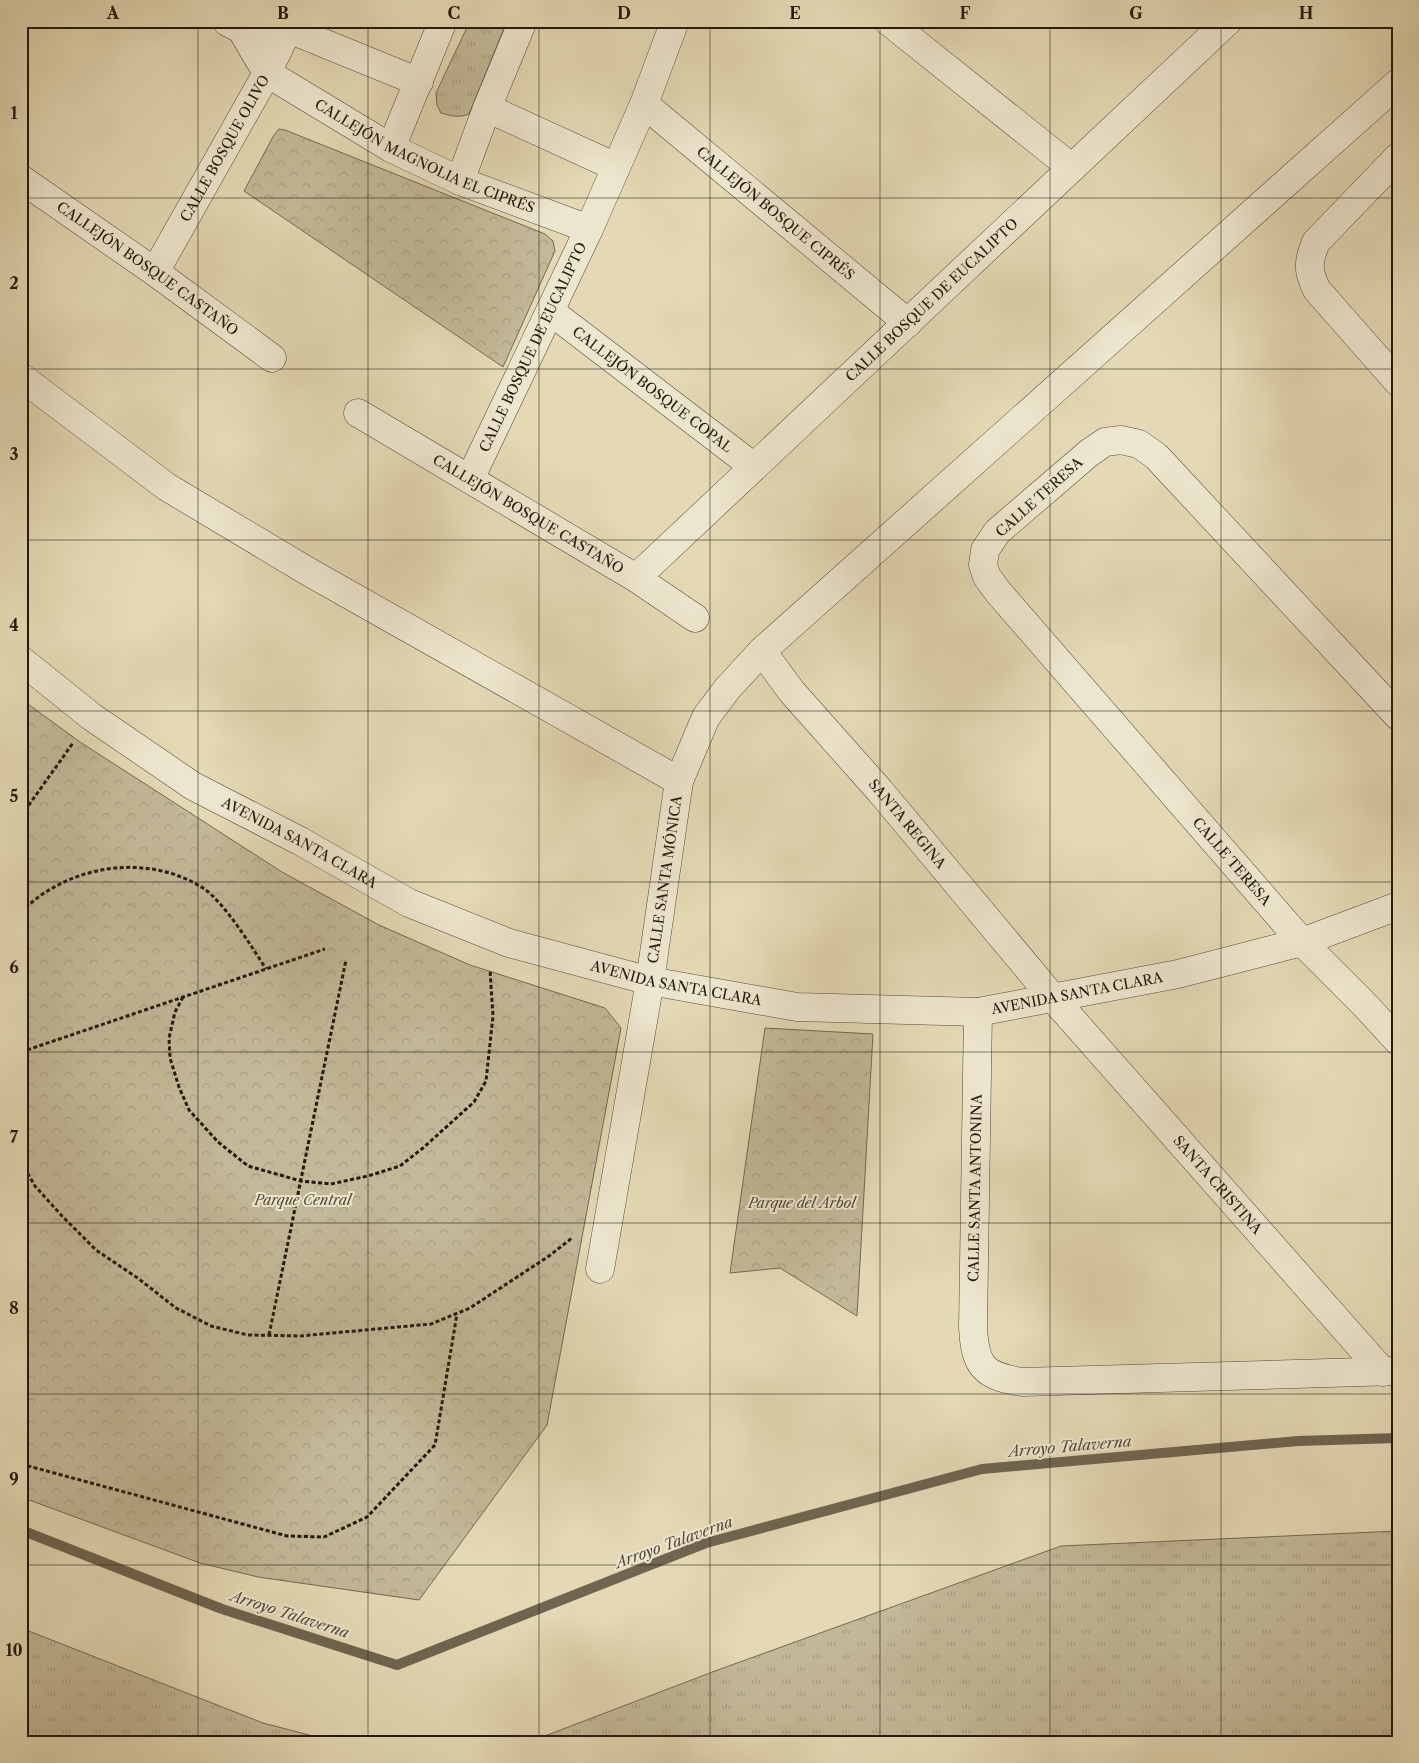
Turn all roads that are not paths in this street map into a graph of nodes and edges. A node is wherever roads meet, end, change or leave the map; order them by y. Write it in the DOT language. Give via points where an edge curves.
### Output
graph roads {
  1 [pos="443,21"];
  2 [pos="523,21"];
  3 [pos="675,21"];
  4 [pos="888,21"];
  5 [pos="1228,21"];
  6 [pos="233,25"];
  7 [pos="290,25"];
  8 [pos="267,73"];
  9 [pos="419,82"];
  10 [pos="1398,83"];
  11 [pos="644,104"];
  12 [pos="487,108"];
  13 [pos="391,148"];
  14 [pos="1398,157"];
  15 [pos="616,167"];
  16 [pos="1072,168"];
  17 [pos="21,179"];
  18 [pos="460,181"];
  19 [pos="589,229"];
  20 [pos="155,272"];
  21 [pos="550,311"];
  22 [pos="908,323"];
  23 [pos="272,358"];
  24 [pos="1398,382"];
  25 [pos="25,388"];
  26 [pos="358,412"];
  27 [pos="754,467"];
  28 [pos="470,479"];
  29 [pos="636,578"];
  30 [pos="695,618"];
  31 [pos="762,651"];
  32 [pos="21,660"];
  33 [pos="1398,716"];
  34 [pos="679,781"];
  35 [pos="1398,906"];
  36 [pos="1302,942"];
  37 [pos="650,981"];
  38 [pos="1053,998"];
  39 [pos="978,1012"];
  40 [pos="1398,1041"];
  41 [pos="600,1269"];
  42 [pos="1390,1372"];
  1 -- 9 [label="street"];
  2 -- 12 [label="street"];
  3 -- 11 [label="street, CALLE BOSQUE DE EUCALIPTO"];
  4 -- 16 [label="street"];
  5 -- 16 [label="street, CALLE BOSQUE DE EUCALIPTO"];
  6 -- 7 [label="street"];
  6 -- 8 [label="street"];
  7 -- 8 [label="street, CALLE BOSQUE OLIVO"];
  7 -- 9 [label="street"];
  8 -- 13 [label="street, CALLEJÓN MAGNOLIA EL CIPRÉS"];
  8 -- 20 [label="street, CALLE BOSQUE OLIVO"];
  9 -- 13 [label="street"];
  10 -- 31 [label="street, CALLE SANTA MÓNICA"];
  11 -- 15 [label="street, CALLE BOSQUE DE EUCALIPTO"];
  11 -- 22 [label="street, CALLEJÓN BOSQUE CIPRÉS"];
  12 -- 15 [label="street"];
  12 -- 18 [label="street"];
  13 -- 18 [label="street, CALLEJÓN MAGNOLIA EL CIPRÉS"];
  14 -- 24 [label="street" via="1316,242 1309,260 1310,275 1317,290"];
  15 -- 19 [label="street, CALLE BOSQUE DE EUCALIPTO"];
  16 -- 22 [label="street, CALLE BOSQUE DE EUCALIPTO"];
  17 -- 20 [label="street, CALLEJÓN BOSQUE CASTAÑO"];
  18 -- 19 [label="street, CALLEJÓN MAGNOLIA EL CIPRÉS"];
  19 -- 21 [label="street, CALLE BOSQUE DE EUCALIPTO"];
  20 -- 23 [label="street, CALLEJÓN BOSQUE CASTAÑO"];
  21 -- 27 [label="street, CALLEJÓN BOSQUE COPAL"];
  21 -- 28 [label="street, CALLE BOSQUE DE EUCALIPTO"];
  22 -- 27 [label="street, CALLE BOSQUE DE EUCALIPTO"];
  25 -- 34 [label="street" via="167,487 309,572"];
  26 -- 28 [label="street, CALLEJÓN BOSQUE CASTAÑO"];
  27 -- 29 [label="street, CALLE BOSQUE DE EUCALIPTO"];
  28 -- 29 [label="street, CALLEJÓN BOSQUE CASTAÑO"];
  29 -- 30 [label="street, CALLEJÓN BOSQUE CASTAÑO"];
  31 -- 34 [label="street, CALLE SANTA MÓNICA" via="706,717"];
  31 -- 38 [label="street, SANTA REGINA" via="792,692 880,791"];
  32 -- 37 [label="street, AVENIDA SANTA CLARA" via="92,717 193,786 300,841 408,903 509,943"];
  33 -- 36 [label="street, CALLE TERESA" via="1156,456 1139,444 1121,440 1105,442 1089,453 997,532 985,550 983,565 987,577 999,592"];
  34 -- 37 [label="street, CALLE SANTA MÓNICA"];
  35 -- 36 [label="street, AVENIDA SANTA CLARA"];
  36 -- 38 [label="street, AVENIDA SANTA CLARA" via="1178,974"];
  36 -- 40 [label="street, CALLE TERESA"];
  37 -- 39 [label="street, AVENIDA SANTA CLARA" via="797,1007"];
  37 -- 41 [label="street, CALLE SANTA MÓNICA"];
  38 -- 39 [label="street, AVENIDA SANTA CLARA"];
  38 -- 42 [label="street, SANTA CRISTINA"];
  39 -- 42 [label="street, CALLE SANTA ANTONINA" via="973,1327 980,1363 989,1373 1022,1382"];
}
